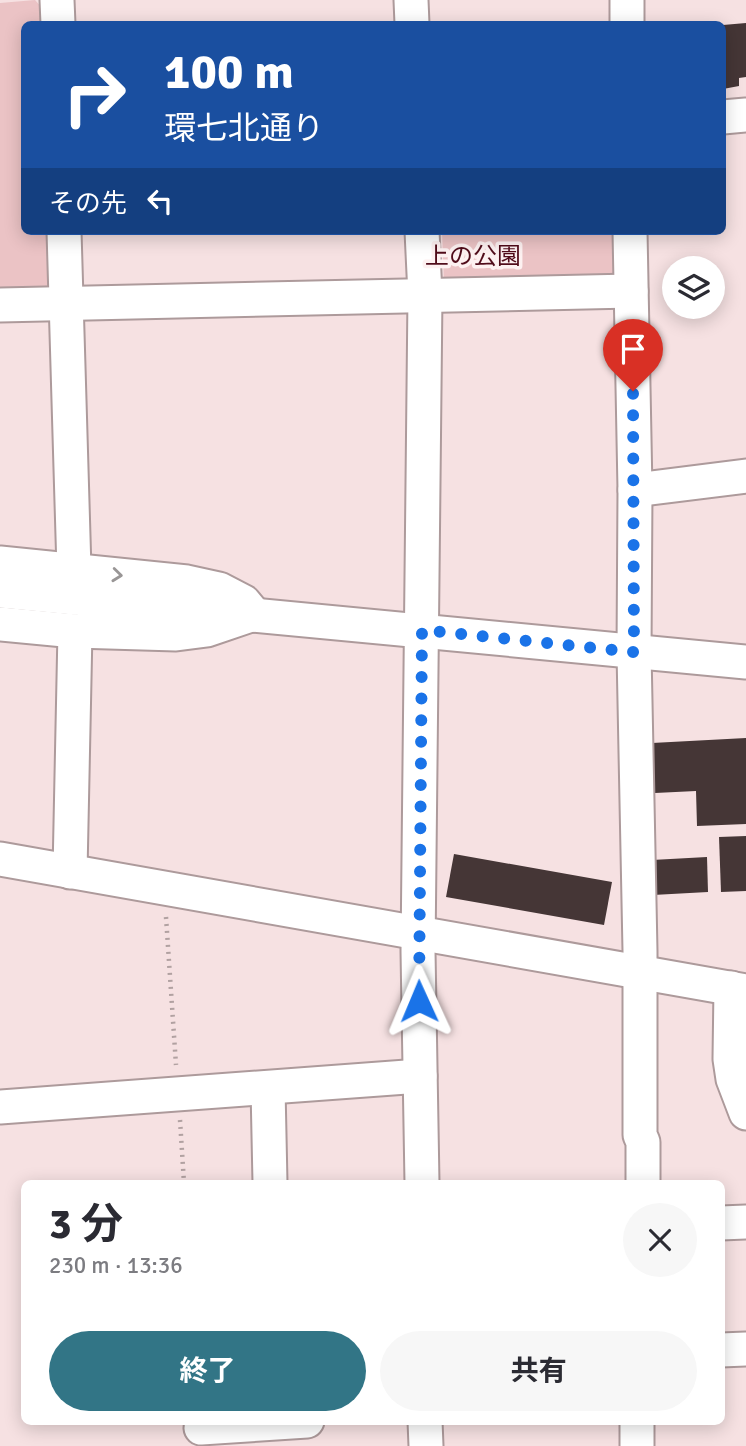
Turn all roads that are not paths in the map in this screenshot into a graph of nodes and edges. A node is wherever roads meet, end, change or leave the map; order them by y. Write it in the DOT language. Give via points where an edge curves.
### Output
graph roads {
  1 [pos="57,0"];
  2 [pos="411,0"];
  3 [pos="627,0"];
  4 [pos="58,21"];
  5 [pos="412,21"];
  6 [pos="627,21"];
  7 [pos="746,116"];
  8 [pos="726,117"];
  9 [pos="64,235"];
  10 [pos="422,235"];
  11 [pos="630,235"];
  12 [pos="631,291"];
  13 [pos="425,295"];
  14 [pos="66,302"];
  15 [pos="0,305"];
  16 [pos="746,476"];
  17 [pos="635,490"];
  18 [pos="0,563"];
  19 [pos="74,570"];
  20 [pos="0,591"];
  21 [pos="254,614"];
  22 [pos="0,624"];
  23 [pos="422,630"];
  24 [pos="75,631"];
  25 [pos="634,652"];
  26 [pos="746,662"];
  27 [pos="0,859"];
  28 [pos="70,872"];
  29 [pos="418,933"];
  30 [pos="640,972"];
  31 [pos="739,989"];
  32 [pos="420,1076"];
  33 [pos="268,1088"];
  34 [pos="0,1107"];
  35 [pos="746,1113"];
  36 [pos="270,1180"];
  37 [pos="422,1180"];
  38 [pos="643,1180"];
  39 [pos="746,1222"];
  40 [pos="725,1223"];
  41 [pos="746,1349"];
  42 [pos="725,1350"];
  43 [pos="293,1425"];
  44 [pos="425,1425"];
  45 [pos="637,1425"];
  46 [pos="201,1432"];
  47 [pos="259,1435"];
  48 [pos="426,1446"];
  49 [pos="637,1446"];
  1 -- 4 [label="street"];
  2 -- 5 [label="street"];
  3 -- 6 [label="street"];
  7 -- 8 [label="street"];
  9 -- 14 [label="street"];
  10 -- 13 [label="street"];
  11 -- 12 [label="street"];
  12 -- 13 [label="street"];
  12 -- 17 [label="street"];
  13 -- 14 [label="street"];
  13 -- 23 [label="street"];
  14 -- 15 [label="street"];
  14 -- 19 [label="street"];
  16 -- 17 [label="street"];
  17 -- 25 [label="street"];
  18 -- 19 [label="street"];
  19 -- 21 [label="street, one-way" via="219,589 244,602"];
  20 -- 21 [label="street"];
  21 -- 23 [label="street"];
  21 -- 24 [label="street" via="207,631 176,634"];
  22 -- 24 [label="street"];
  23 -- 25 [label="street"];
  23 -- 29 [label="street"];
  24 -- 28 [label="street"];
  25 -- 26 [label="street"];
  25 -- 30 [label="street"];
  27 -- 28 [label="street"];
  28 -- 29 [label="street"];
  29 -- 30 [label="street"];
  29 -- 32 [label="street"];
  30 -- 31 [label="street"];
  30 -- 38 [label="street"];
  31 -- 35 [label="street" via="730,1059"];
  32 -- 33 [label="street"];
  32 -- 37 [label="street"];
  33 -- 34 [label="street"];
  33 -- 36 [label="street"];
  39 -- 40 [label="street"];
  41 -- 42 [label="street"];
  43 -- 47 [label="street"];
  44 -- 48 [label="street"];
  45 -- 49 [label="street"];
  46 -- 47 [label="street"];
}
